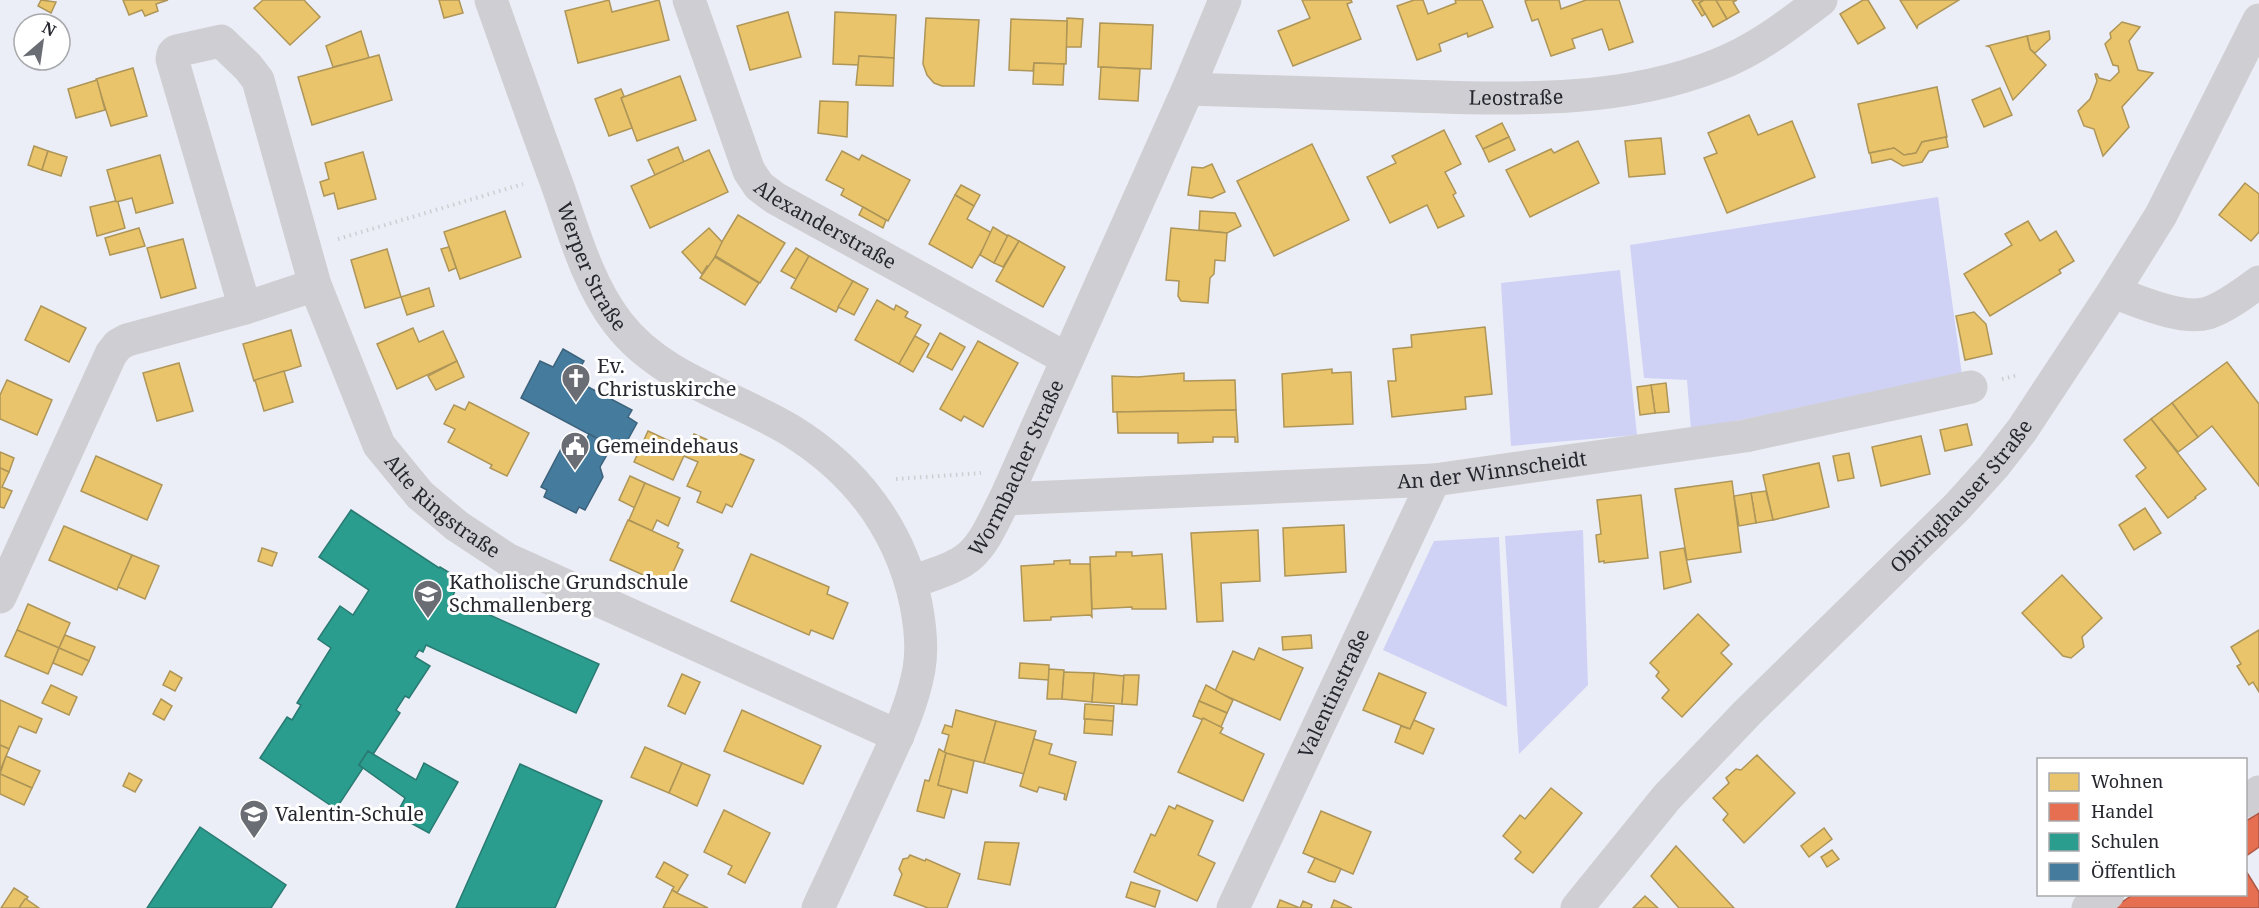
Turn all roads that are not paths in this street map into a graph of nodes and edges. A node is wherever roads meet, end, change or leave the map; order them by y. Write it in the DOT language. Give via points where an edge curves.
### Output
graph roads {
  1 [pos="491,0"];
  2 [pos="689,0"];
  3 [pos="1225,0"];
  4 [pos="1821,0"];
  5 [pos="2259,20"];
  6 [pos="1188,89"];
  7 [pos="2259,282"];
  8 [pos="315,285"];
  9 [pos="2113,292"];
  10 [pos="245,308"];
  11 [pos="1066,359"];
  12 [pos="1971,387"];
  13 [pos="1434,480"];
  14 [pos="1011,484"];
  15 [pos="911,582"];
  16 [pos="0,597"];
  17 [pos="898,736"];
  18 [pos="2105,896"];
  19 [pos="818,908"];
  20 [pos="1233,908"];
  21 [pos="1577,908"];
  22 [pos="2088,908"];
  1 -- 15 [label="street, Werper Straße" via="582,253 602,300 619,324 669,368 823,452 855,482 878,512 897,545"];
  2 -- 11 [label="street, Alexanderstraße" via="749,171 759,186"];
  3 -- 6 [label="street, Wormbacher Straße"];
  4 -- 6 [label="street, Leostraße" via="1773,38 1719,65 1636,89 1601,94 1514,99"];
  5 -- 9 [label="street, Obringhauser Straße" via="2161,215"];
  6 -- 11 [label="street, Wormbacher Straße"];
  7 -- 9 [label="street" via="2207,313 2189,315"];
  8 -- 10 [label="street"];
  8 -- 10 [label="street, Alte Ringstraße" via="254,73 221,42 177,51 172,59"];
  8 -- 17 [label="street, Alte Ringstraße" via="379,445 420,495 457,526 507,559"];
  9 -- 21 [label="street, Obringhauser Straße" via="1994,466 1667,797"];
  10 -- 16 [label="street" via="118,345"];
  11 -- 14 [label="street, Wormbacher Straße"];
  12 -- 13 [label="street, An der Winnscheidt" via="1745,436"];
  13 -- 14 [label="street, An der Winnscheidt"];
  13 -- 20 [label="street, Valentinstraße"];
  14 -- 15 [label="street, Wormbacher Straße" via="971,555"];
  15 -- 17 [label="street" via="921,626 920,667"];
  17 -- 19 [label="street"];
  18 -- 22 [label="street"];
}
